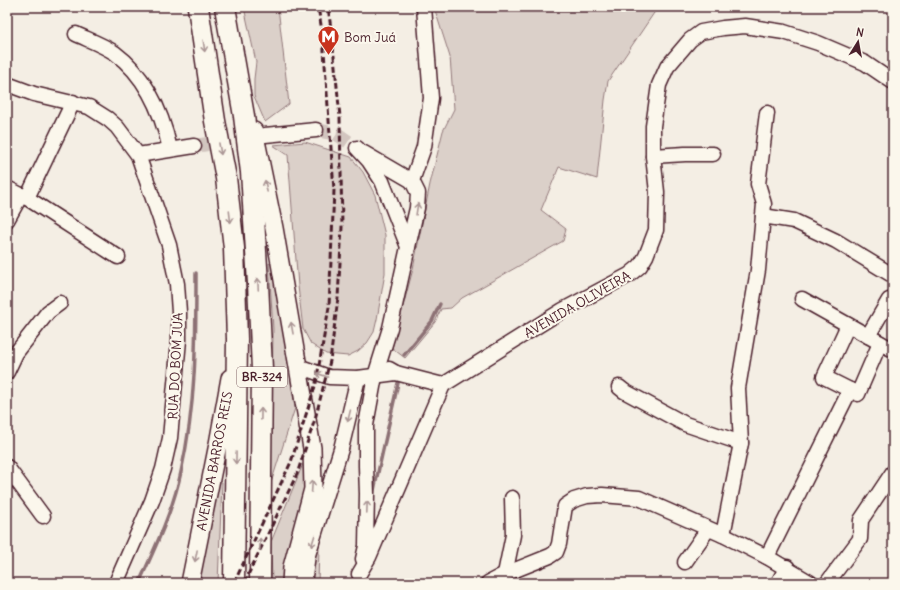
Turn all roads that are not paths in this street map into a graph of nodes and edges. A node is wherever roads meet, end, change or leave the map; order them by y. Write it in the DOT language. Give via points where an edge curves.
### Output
graph roads {
  1 [pos="198,7"];
  2 [pos="226,7"];
  3 [pos="424,7"];
  4 [pos="76,34"];
  5 [pos="234,56"];
  6 [pos="893,82"];
  7 [pos="7,84"];
  8 [pos="73,102"];
  9 [pos="767,113"];
  10 [pos="316,130"];
  11 [pos="266,135"];
  12 [pos="194,146"];
  13 [pos="170,149"];
  14 [pos="713,154"];
  15 [pos="138,155"];
  16 [pos="654,156"];
  17 [pos="412,180"];
  18 [pos="7,188"];
  19 [pos="24,197"];
  20 [pos="763,216"];
  21 [pos="7,220"];
  22 [pos="408,247"];
  23 [pos="118,258"];
  24 [pos="893,274"];
  25 [pos="802,299"];
  26 [pos="889,300"];
  27 [pos="60,303"];
  28 [pos="848,325"];
  29 [pos="237,338"];
  30 [pos="874,340"];
  31 [pos="893,350"];
  32 [pos="379,362"];
  33 [pos="298,366"];
  34 [pos="7,372"];
  35 [pos="396,373"];
  36 [pos="375,376"];
  37 [pos="358,378"];
  38 [pos="443,385"];
  39 [pos="619,387"];
  40 [pos="854,392"];
  41 [pos="741,443"];
  42 [pos="7,467"];
  43 [pos="893,472"];
  44 [pos="512,498"];
  45 [pos="42,516"];
  46 [pos="708,529"];
  47 [pos="723,535"];
  48 [pos="768,557"];
  49 [pos="685,562"];
  50 [pos="787,567"];
  51 [pos="505,574"];
  52 [pos="358,578"];
  53 [pos="116,583"];
  54 [pos="190,583"];
  55 [pos="234,583"];
  56 [pos="260,583"];
  57 [pos="291,583"];
  58 [pos="304,583"];
  59 [pos="488,583"];
  60 [pos="778,583"];
  61 [pos="811,583"];
  62 [pos="827,583"];
  1 -- 29 [label="highway, BR-324, one-way" via="226,178 234,248"];
  2 -- 5 [label="highway, BR-324"];
  3 -- 17 [label="street" via="431,98 424,147"];
  4 -- 13 [label="street" via="114,53 131,67 157,108"];
  33 -- 5 [label="main road, one-way" via="261,165"];
  56 -- 5 [label="highway, BR-324, one-way" via="262,369 258,283 252,172"];
  6 -- 16 [label="street, AVENIDA OLIVEIRA" via="859,60 784,32 745,26 701,32 690,40 667,67 659,85 653,126"];
  7 -- 8 [label="street, RUA DO BOM JUA" via="34,94"];
  8 -- 15 [label="street, RUA DO BOM JUA" via="90,106 108,119"];
  8 -- 19 [label="street"];
  9 -- 20 [label="street" via="758,184 764,204"];
  10 -- 11 [label="street"];
  12 -- 13 [label="street"];
  13 -- 15 [label="street"];
  14 -- 16 [label="street"];
  15 -- 53 [label="street, RUA DO BOM JUA" via="169,245 177,284 179,340 170,438 163,469 152,501"];
  16 -- 38 [label="street, AVENIDA OLIVEIRA" via="657,192 656,230 640,266 630,275 562,310"];
  22 -- 17 [label="street, one-way" via="418,208 418,192"];
  17 -- 22 [label="street" via="359,149 382,181"];
  18 -- 19 [label="street"];
  19 -- 21 [label="street"];
  19 -- 23 [label="street"];
  20 -- 24 [label="street" via="794,221 836,241"];
  20 -- 41 [label="street" via="758,270 738,388"];
  22 -- 32 [label="street" via="390,328"];
  25 -- 28 [label="street"];
  26 -- 30 [label="street"];
  27 -- 34 [label="street" via="48,312 16,353"];
  28 -- 30 [label="street"];
  28 -- 40 [label="street" via="824,377"];
  29 -- 54 [label="main road, AVENIDA BARROS REIS, one-way"];
  29 -- 55 [label="highway, BR-324, one-way"];
  30 -- 31 [label="street"];
  30 -- 40 [label="street"];
  32 -- 35 [label="street"];
  32 -- 36 [label="street"];
  37 -- 33 [label="street, one-way" via="329,377"];
  57 -- 33 [label="main road, one-way" via="292,567 313,489 312,448"];
  35 -- 36 [label="street"];
  35 -- 38 [label="street"];
  36 -- 37 [label="street"];
  52 -- 36 [label="street, one-way" via="366,546 366,425"];
  37 -- 58 [label="street, one-way" via="341,449 308,554"];
  38 -- 52 [label="street"];
  39 -- 41 [label="street" via="685,424"];
  40 -- 48 [label="street"];
  41 -- 47 [label="street"];
  42 -- 45 [label="street"];
  43 -- 62 [label="street" via="861,520 860,539"];
  44 -- 51 [label="street" via="513,535"];
  46 -- 47 [label="street"];
  46 -- 49 [label="street"];
  46 -- 51 [label="street" via="639,498 602,494 587,496 564,506 556,552"];
  47 -- 48 [label="street"];
  48 -- 50 [label="street"];
  50 -- 60 [label="street"];
  50 -- 61 [label="street"];
  51 -- 59 [label="street"];
}
